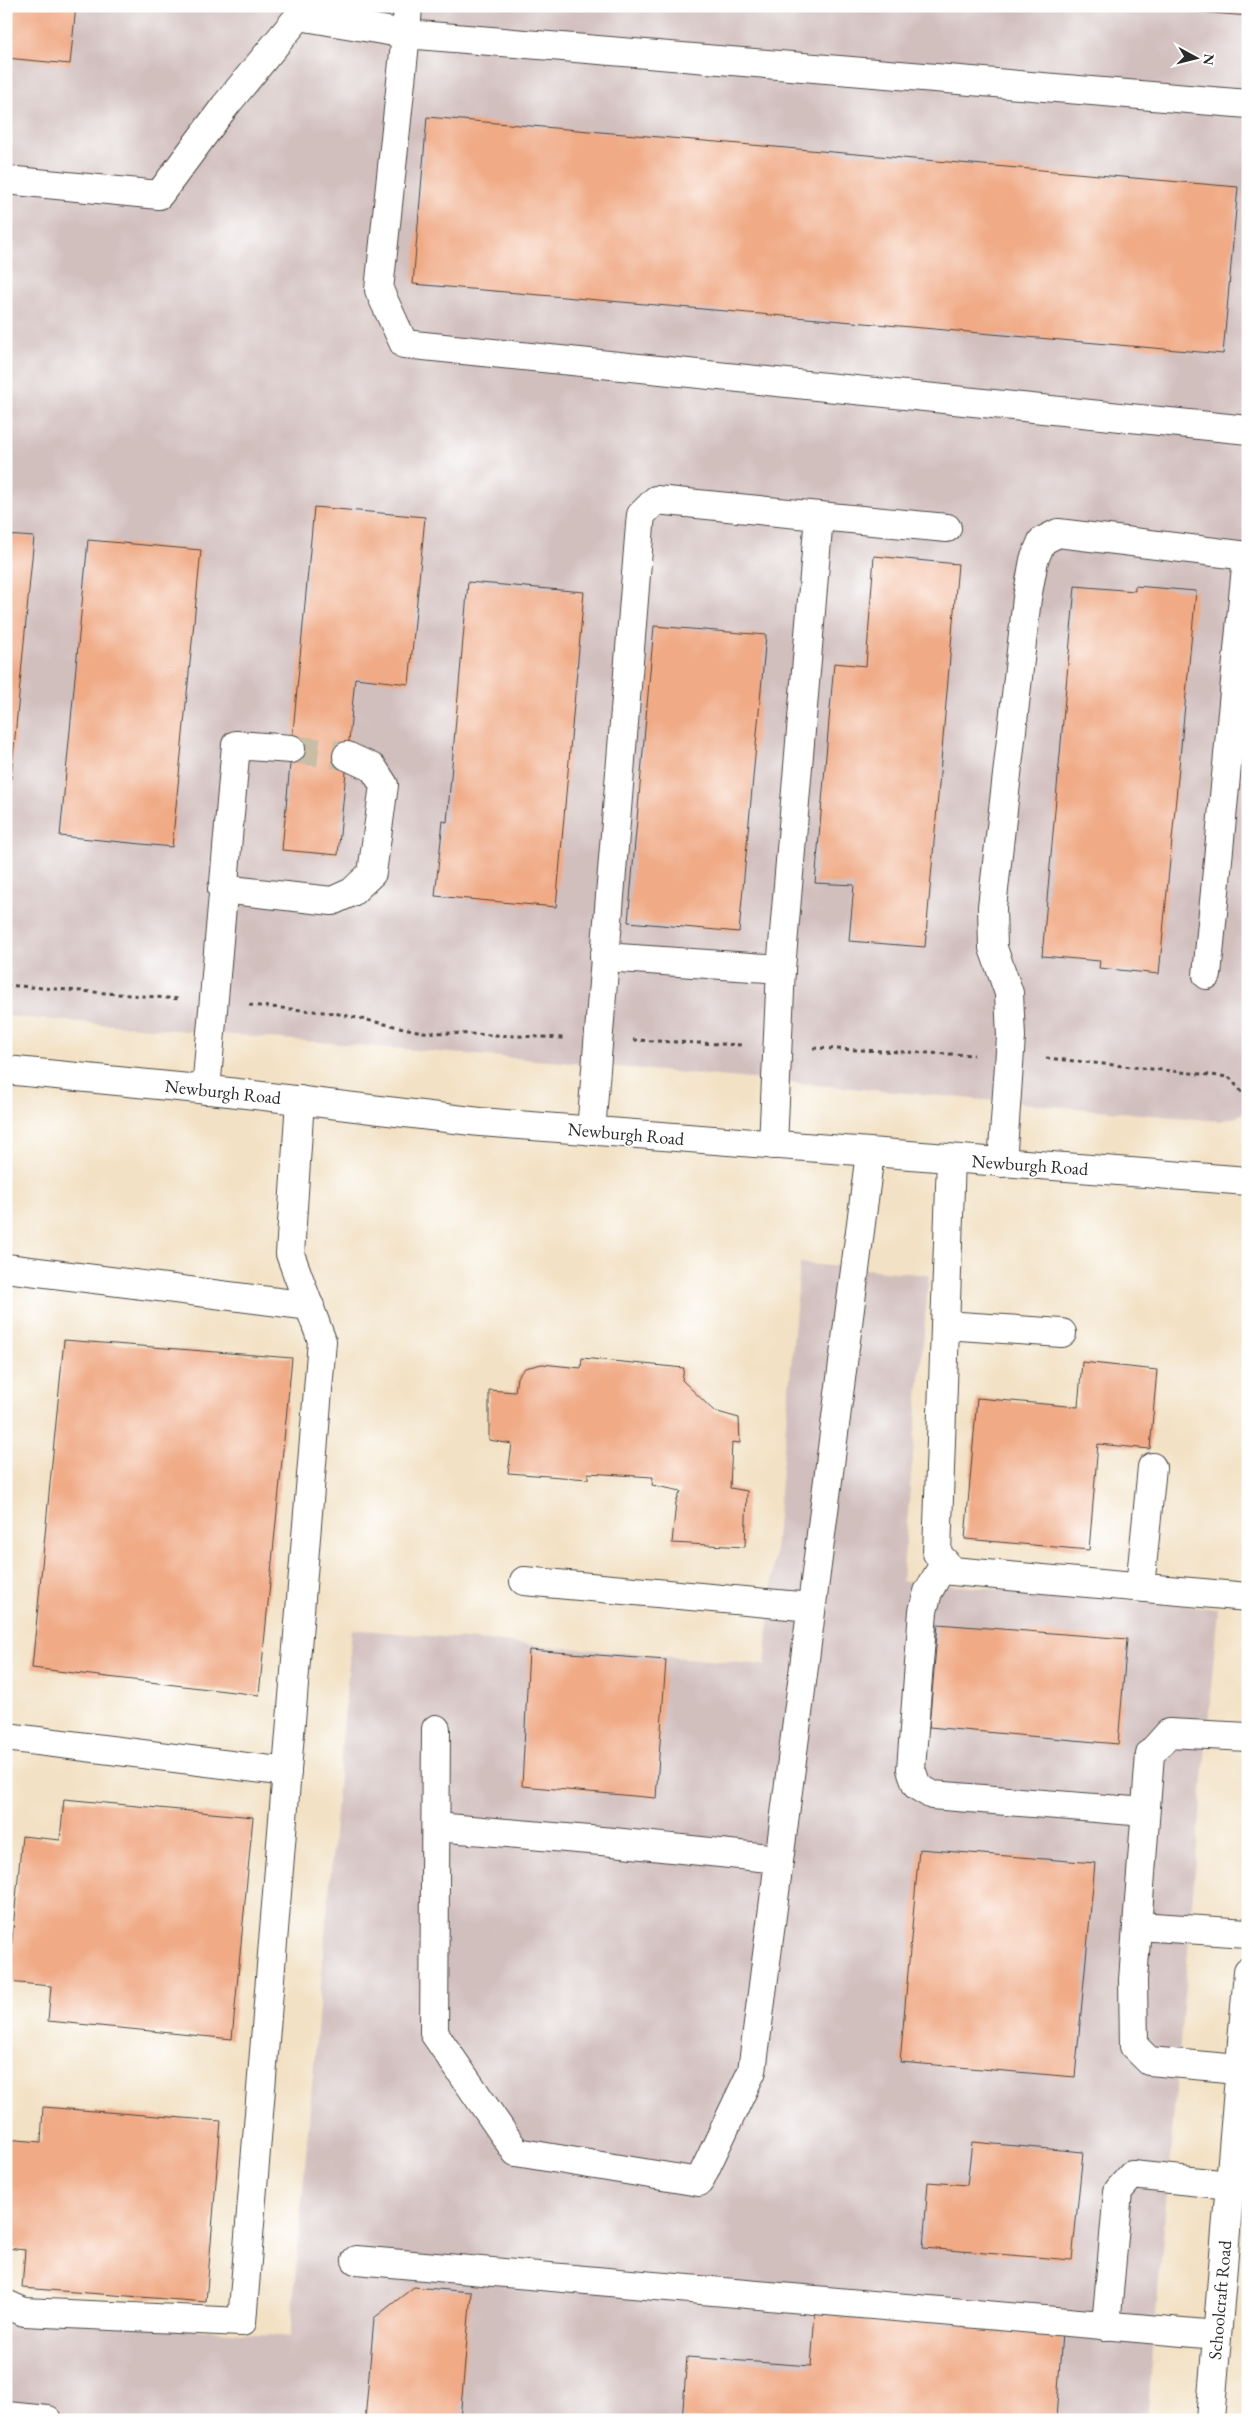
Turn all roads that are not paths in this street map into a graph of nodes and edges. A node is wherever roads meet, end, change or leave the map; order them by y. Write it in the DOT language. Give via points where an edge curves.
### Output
graph roads {
  1 [pos="408,6"];
  2 [pos="296,11"];
  3 [pos="406,34"];
  4 [pos="1248,104"];
  5 [pos="6,180"];
  6 [pos="1248,430"];
  7 [pos="819,516"];
  8 [pos="947,528"];
  9 [pos="1248,556"];
  10 [pos="291,749"];
  11 [pos="348,756"];
  12 [pos="222,889"];
  13 [pos="604,957"];
  14 [pos="781,969"];
  15 [pos="1207,975"];
  16 [pos="6,1070"];
  17 [pos="206,1090"];
  18 [pos="300,1100"];
  19 [pos="591,1131"];
  20 [pos="773,1145"];
  21 [pos="870,1153"];
  22 [pos="951,1159"];
  23 [pos="1002,1163"];
  24 [pos="1248,1181"];
  25 [pos="6,1268"];
  26 [pos="310,1306"];
  27 [pos="945,1325"];
  28 [pos="1062,1333"];
  29 [pos="1152,1467"];
  30 [pos="945,1562"];
  31 [pos="524,1581"];
  32 [pos="1140,1587"];
  33 [pos="1248,1597"];
  34 [pos="811,1606"];
  35 [pos="436,1729"];
  36 [pos="6,1737"];
  37 [pos="1248,1737"];
  38 [pos="287,1772"];
  39 [pos="1145,1812"];
  40 [pos="436,1827"];
  41 [pos="779,1859"];
  42 [pos="1137,1926"];
  43 [pos="1248,1933"];
  44 [pos="1248,1971"];
  45 [pos="1239,2069"];
  46 [pos="1230,2185"];
  47 [pos="356,2260"];
  48 [pos="6,2304"];
  49 [pos="1106,2326"];
  50 [pos="1217,2335"];
  51 [pos="6,2416"];
  52 [pos="1213,2416"];
  53 [pos="48,2420"];
  1 -- 3 [label="main road"];
  2 -- 3 [label="main road"];
  2 -- 5 [label="main road" via="160,195"];
  3 -- 4 [label="main road"];
  3 -- 6 [label="main road" via="379,290 404,344"];
  7 -- 8 [label="main road"];
  7 -- 13 [label="main road" via="656,500 641,514"];
  7 -- 14 [label="main road"];
  9 -- 15 [label="main road"];
  9 -- 23 [label="main road" via="1058,533 1042,541 1034,560 1026,598 992,907 993,948 1009,993 1011,1037"];
  10 -- 12 [label="main road" via="236,745"];
  11 -- 12 [label="main road" via="373,768 384,785 372,873 352,892 332,901"];
  12 -- 17 [label="main road"];
  13 -- 14 [label="main road"];
  13 -- 19 [label="main road"];
  14 -- 20 [label="main road"];
  16 -- 17 [label="main road, Newburgh Road"];
  17 -- 18 [label="main road, Newburgh Road"];
  18 -- 19 [label="main road, Newburgh Road" via="480,1122"];
  18 -- 26 [label="main road" via="290,1254"];
  19 -- 20 [label="main road, Newburgh Road"];
  20 -- 21 [label="main road, Newburgh Road"];
  21 -- 22 [label="main road, Newburgh Road"];
  21 -- 34 [label="main road"];
  22 -- 23 [label="main road, Newburgh Road"];
  22 -- 27 [label="main road"];
  23 -- 24 [label="main road, Newburgh Road"];
  25 -- 26 [label="main road"];
  26 -- 38 [label="main road" via="322,1341"];
  27 -- 28 [label="main road"];
  27 -- 30 [label="main road" via="937,1553"];
  29 -- 32 [label="main road"];
  30 -- 32 [label="main road" via="952,1570"];
  30 -- 39 [label="main road" via="928,1592 923,1611 911,1769 917,1786 932,1795"];
  31 -- 34 [label="main road"];
  32 -- 33 [label="main road"];
  34 -- 41 [label="main road"];
  35 -- 40 [label="main road"];
  36 -- 38 [label="main road"];
  37 -- 39 [label="main road" via="1169,1733 1150,1754"];
  38 -- 48 [label="main road" via="242,2322 24,2312"];
  39 -- 42 [label="main road"];
  40 -- 41 [label="main road"];
  40 -- 41 [label="main road" via="434,2033 516,2152 698,2182 752,2071"];
  42 -- 43 [label="main road"];
  42 -- 45 [label="main road" via="1133,1980 1134,2046 1149,2061"];
  44 -- 45 [label="main road, Schoolcraft Road"];
  45 -- 46 [label="main road, Schoolcraft Road"];
  46 -- 49 [label="main road" via="1132,2175 1118,2191"];
  46 -- 50 [label="main road, Schoolcraft Road"];
  47 -- 49 [label="main road"];
  49 -- 50 [label="main road"];
  50 -- 52 [label="main road, Schoolcraft Road"];
  51 -- 53 [label="main road"];
}
